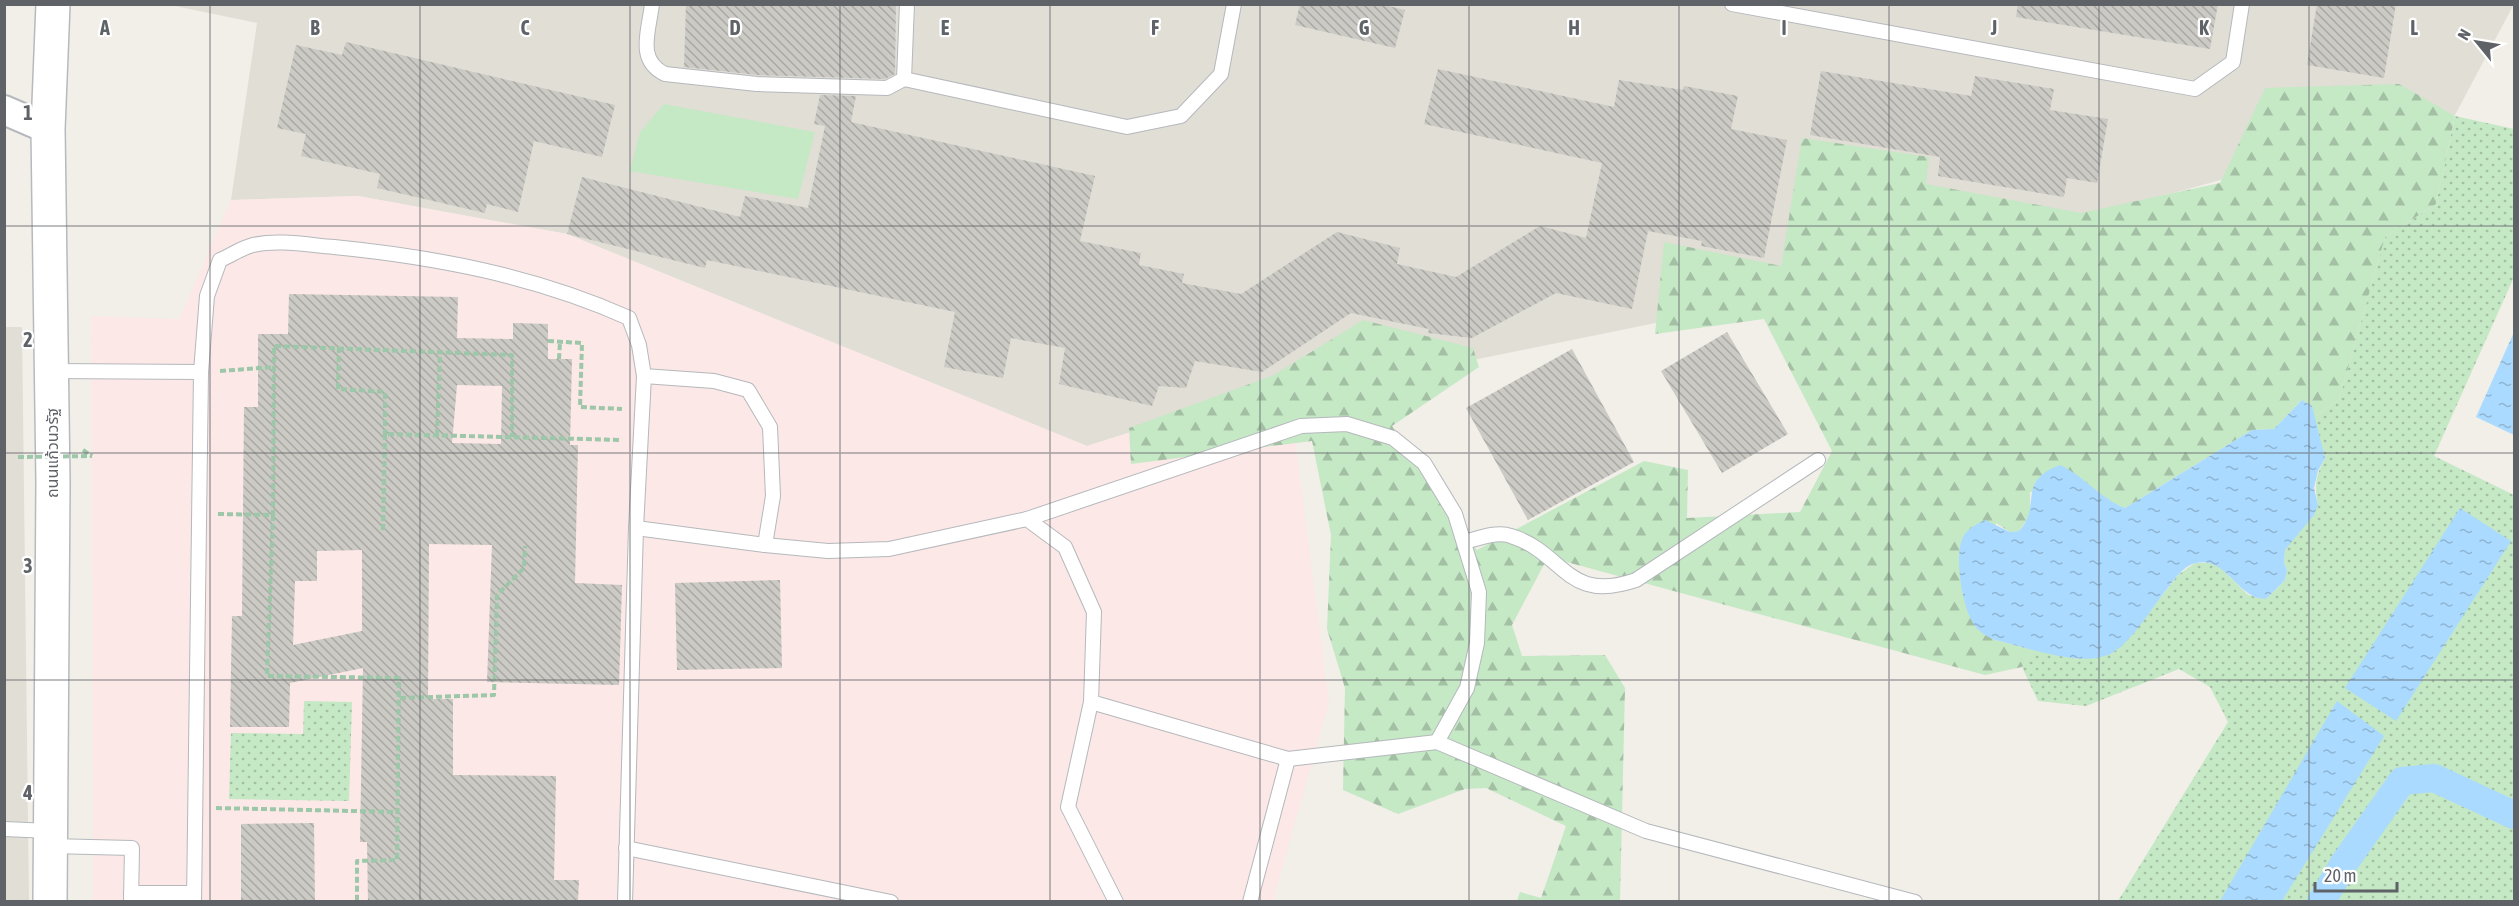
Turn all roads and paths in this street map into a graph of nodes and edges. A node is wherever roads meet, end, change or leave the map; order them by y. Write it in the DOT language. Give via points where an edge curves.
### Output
graph roads {
  1 [pos="53,4"];
  2 [pos="652,4"];
  3 [pos="907,4"];
  4 [pos="1234,4"];
  5 [pos="1732,4"];
  6 [pos="2242,4"];
  7 [pos="904,79"];
  8 [pos="4,110"];
  9 [pos="48,129"];
  10 [pos="548,340"];
  11 [pos="560,342"];
  12 [pos="339,347"];
  13 [pos="440,351"];
  14 [pos="559,359"];
  15 [pos="274,367"];
  16 [pos="52,371"];
  17 [pos="201,372"];
  18 [pos="644,376"];
  19 [pos="642,410"];
  20 [pos="385,434"];
  21 [pos="437,435"];
  22 [pos="512,437"];
  23 [pos="641,441"];
  24 [pos="92,456"];
  25 [pos="18,457"];
  26 [pos="1818,460"];
  27 [pos="199,513"];
  28 [pos="273,515"];
  29 [pos="1027,519"];
  30 [pos="636,528"];
  31 [pos="383,530"];
  32 [pos="1465,542"];
  33 [pos="765,545"];
  34 [pos="525,546"];
  35 [pos="400,698"];
  36 [pos="1091,702"];
  37 [pos="1437,742"];
  38 [pos="1288,759"];
  39 [pos="195,808"];
  40 [pos="398,812"];
  41 [pos="4,829"];
  42 [pos="50,838"];
  43 [pos="626,848"];
  44 [pos="131,897"];
  45 [pos="194,897"];
  46 [pos="50,902"];
  47 [pos="357,902"];
  48 [pos="625,902"];
  49 [pos="891,902"];
  50 [pos="1116,902"];
  51 [pos="1250,902"];
  52 [pos="1915,902"];
  1 -- 9 [label="street, ถนนแก้วนวรัฐ"];
  2 -- 7 [label="lane" via="646,54 655,69 665,74 757,84 887,88"];
  3 -- 7 [label="lane"];
  4 -- 7 [label="lane" via="1221,74 1181,116 1126,127"];
  5 -- 6 [label="lane" via="2195,89 2233,62"];
  8 -- 9 [label="street"];
  9 -- 16 [label="street, ถนนแก้วนวรัฐ"];
  10 -- 11 [label="path"];
  11 -- 14 [label="path"];
  11 -- 19 [label="path" via="582,343 580,407"];
  12 -- 13 [label="path"];
  12 -- 15 [label="path" via="274,346"];
  12 -- 20 [label="path" via="338,389 385,392"];
  13 -- 21 [label="path"];
  13 -- 22 [label="path" via="512,355"];
  15 -- 17 [label="path"];
  15 -- 28 [label="path"];
  16 -- 17 [label="lane"];
  16 -- 42 [label="street, ถนนแก้วนวรัฐ"];
  17 -- 18 [label="lane" via="207,296 220,260 252,245 281,242 400,254 523,279 584,298 629,318"];
  17 -- 27 [label="lane"];
  18 -- 19 [label="lane"];
  18 -- 33 [label="lane" via="714,381 748,390 770,427 773,496"];
  19 -- 23 [label="lane"];
  20 -- 21 [label="path"];
  20 -- 31 [label="path"];
  21 -- 22 [label="path"];
  22 -- 23 [label="path"];
  23 -- 30 [label="lane"];
  24 -- 25 [label="path, bridge"];
  26 -- 32 [label="lane" via="1636,580 1620,585 1592,587 1510,535 1495,534"];
  27 -- 28 [label="path"];
  27 -- 39 [label="lane"];
  28 -- 35 [label="path" via="267,676 399,678"];
  29 -- 32 [label="lane" via="1300,426 1347,424 1393,438 1424,463 1455,514"];
  29 -- 33 [label="lane" via="889,549 828,551"];
  29 -- 36 [label="lane" via="1065,547 1094,612"];
  30 -- 33 [label="lane"];
  30 -- 43 [label="lane"];
  32 -- 37 [label="lane" via="1479,592 1477,643 1467,688"];
  34 -- 35 [label="path" via="524,568 497,595 494,695"];
  35 -- 40 [label="path"];
  36 -- 38 [label="lane"];
  36 -- 50 [label="lane" via="1068,807"];
  37 -- 38 [label="lane"];
  37 -- 52 [label="lane" via="1646,831"];
  38 -- 51 [label="lane"];
  39 -- 40 [label="path"];
  39 -- 45 [label="lane"];
  40 -- 47 [label="path" via="397,860 357,861"];
  41 -- 42 [label="lane"];
  42 -- 44 [label="lane" via="132,848"];
  42 -- 46 [label="street, ถนนแก้วนวรัฐ"];
  43 -- 48 [label="lane"];
  43 -- 49 [label="lane"];
  44 -- 45 [label="lane"];
}
